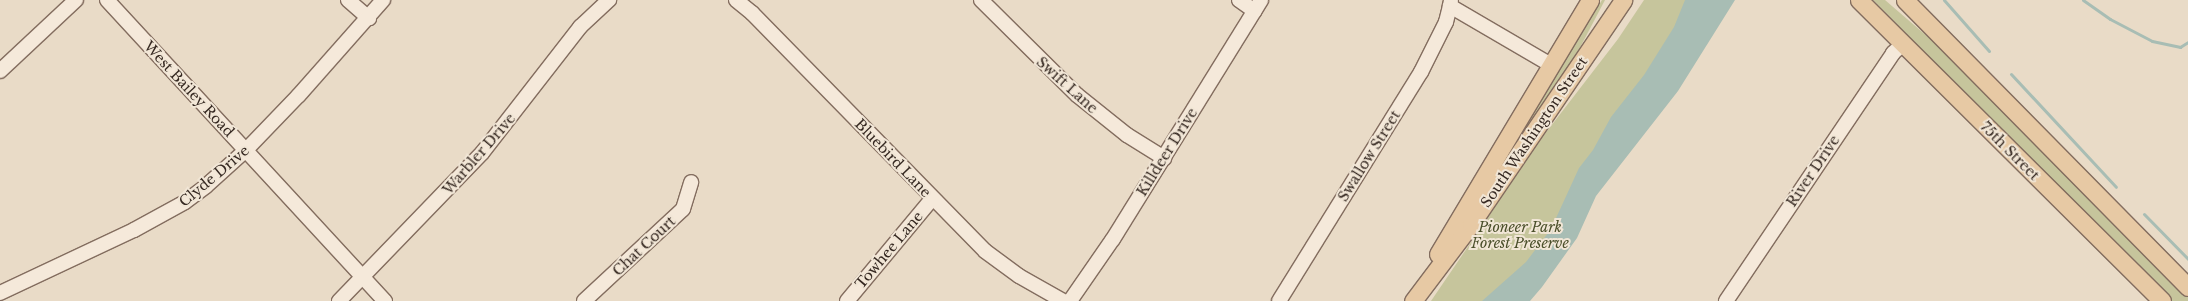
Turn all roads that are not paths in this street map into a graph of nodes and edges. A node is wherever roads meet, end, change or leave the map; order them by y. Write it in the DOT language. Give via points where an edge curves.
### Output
graph roads {
  1 [pos="76,0"];
  2 [pos="107,0"];
  3 [pos="348,0"];
  4 [pos="383,0"];
  5 [pos="609,0"];
  6 [pos="736,0"];
  7 [pos="981,0"];
  8 [pos="1239,0"];
  9 [pos="1590,0"];
  10 [pos="1623,0"];
  11 [pos="1859,0"];
  12 [pos="1905,0"];
  13 [pos="1450,3"];
  14 [pos="1258,5"];
  15 [pos="369,18"];
  16 [pos="1903,44"];
  17 [pos="1551,65"];
  18 [pos="0,71"];
  19 [pos="246,150"];
  20 [pos="1164,158"];
  21 [pos="691,182"];
  22 [pos="932,199"];
  23 [pos="363,278"];
  24 [pos="2188,287"];
  25 [pos="0,293"];
  26 [pos="339,301"];
  27 [pos="385,301"];
  28 [pos="584,301"];
  29 [pos="846,301"];
  30 [pos="1063,301"];
  31 [pos="1070,301"];
  32 [pos="1279,301"];
  33 [pos="1412,301"];
  34 [pos="1726,301"];
  35 [pos="2162,301"];
  1 -- 18 [label="street"];
  2 -- 19 [label="street, West Bailey Road"];
  3 -- 15 [label="street"];
  4 -- 15 [label="street, Clyde Drive"];
  5 -- 23 [label="street, Warbler Drive" via="580,27 482,153"];
  6 -- 22 [label="street, Bluebird Lane" via="752,13"];
  7 -- 20 [label="street, Swift Lane" via="1077,96 1126,134"];
  8 -- 14 [label="street"];
  9 -- 17 [label="main road, South Washington Street"];
  10 -- 33 [label="main road, South Washington Street" via="1471,224"];
  11 -- 16 [label="main road, 75th Street"];
  12 -- 24 [label="main road"];
  13 -- 17 [label="street"];
  13 -- 32 [label="street, Swallow Street" via="1446,22 1420,72"];
  14 -- 20 [label="street, Killdeer Drive"];
  15 -- 19 [label="street, Clyde Drive"];
  16 -- 34 [label="street, River Drive" via="1893,53"];
  16 -- 35 [label="main road, 75th Street"];
  17 -- 33 [label="main road, South Washington Street" via="1459,216"];
  19 -- 23 [label="street, West Bailey Road"];
  19 -- 25 [label="street, Clyde Drive" via="206,186 164,214"];
  20 -- 31 [label="street, Killdeer Drive"];
  21 -- 28 [label="street, Chat Court" via="683,209"];
  22 -- 29 [label="street, Towhee Lane"];
  22 -- 30 [label="street, Bluebird Lane" via="1003,266"];
  23 -- 26 [label="street, Warbler Drive"];
  23 -- 27 [label="street, West Bailey Road"];
}
